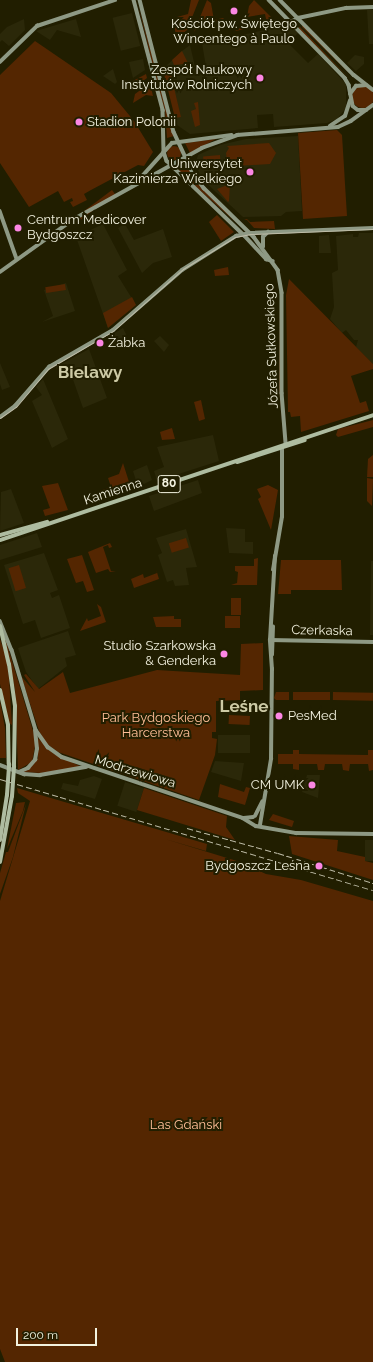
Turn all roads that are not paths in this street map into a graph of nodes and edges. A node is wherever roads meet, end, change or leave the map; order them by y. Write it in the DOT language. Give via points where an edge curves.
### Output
graph roads {
  1 [pos="115,0"];
  2 [pos="134,0"];
  3 [pos="140,0"];
  4 [pos="144,0"];
  5 [pos="269,0"];
  6 [pos="280,0"];
  7 [pos="373,7"];
  8 [pos="143,10"];
  9 [pos="298,18"];
  10 [pos="291,22"];
  11 [pos="0,62"];
  12 [pos="368,85"];
  13 [pos="373,89"];
  14 [pos="350,97"];
  15 [pos="373,105"];
  16 [pos="367,110"];
  17 [pos="327,127"];
  18 [pos="238,134"];
  19 [pos="178,141"];
  20 [pos="164,150"];
  21 [pos="186,158"];
  22 [pos="170,166"];
  23 [pos="134,186"];
  24 [pos="0,211"];
  25 [pos="373,228"];
  26 [pos="268,232"];
  27 [pos="250,233"];
  28 [pos="244,234"];
  29 [pos="262,247"];
  30 [pos="17,259"];
  31 [pos="273,261"];
  32 [pos="0,272"];
  33 [pos="373,415"];
  34 [pos="0,417"];
  35 [pos="284,445"];
  36 [pos="52,522"];
  37 [pos="0,535"];
  38 [pos="0,540"];
  39 [pos="0,621"];
  40 [pos="0,626"];
  41 [pos="272,640"];
  42 [pos="373,642"];
  43 [pos="0,690"];
  44 [pos="32,721"];
  45 [pos="0,765"];
  46 [pos="88,767"];
  47 [pos="18,772"];
  48 [pos="9,796"];
  49 [pos="262,802"];
  50 [pos="253,818"];
  51 [pos="262,819"];
  52 [pos="260,825"];
  53 [pos="274,828"];
  54 [pos="373,834"];
  55 [pos="0,840"];
  56 [pos="0,862"];
  1 -- 11 [label="street" via="42,24 31,30"];
  2 -- 20 [label="street" via="163,110"];
  3 -- 8 [label="street, Józefa Sułkowskiego"];
  4 -- 8 [label="street"];
  5 -- 10 [label="street"];
  6 -- 9 [label="street"];
  7 -- 9 [label="street" via="349,8"];
  8 -- 19 [label="street, Józefa Sułkowskiego"];
  9 -- 10 [label="street"];
  9 -- 12 [label="street" via="354,76"];
  10 -- 14 [label="street" via="345,78"];
  12 -- 13 [label="street"];
  12 -- 14 [label="street" via="358,85"];
  14 -- 16 [label="street" via="355,108"];
  14 -- 17 [label="street" via="345,116"];
  15 -- 16 [label="street"];
  16 -- 17 [label="street" via="345,124"];
  17 -- 18 [label="street"];
  18 -- 19 [label="street"];
  18 -- 21 [label="street"];
  19 -- 20 [label="street"];
  19 -- 21 [label="street, Józefa Sułkowskiego"];
  20 -- 22 [label="street"];
  20 -- 23 [label="street"];
  21 -- 22 [label="street"];
  21 -- 27 [label="street, Józefa Sułkowskiego" via="204,188"];
  22 -- 23 [label="street"];
  22 -- 28 [label="street"];
  23 -- 30 [label="street" via="62,226"];
  24 -- 30 [label="street"];
  25 -- 26 [label="street"];
  26 -- 27 [label="street"];
  26 -- 29 [label="street" via="263,238"];
  27 -- 28 [label="street"];
  27 -- 29 [label="street, Józefa Sułkowskiego"];
  28 -- 31 [label="street" via="266,259"];
  28 -- 34 [label="street" via="231,239 182,270 111,332 48,367 15,406"];
  29 -- 31 [label="street, Józefa Sułkowskiego"];
  30 -- 32 [label="street"];
  31 -- 35 [label="street, Józefa Sułkowskiego" via="282,293"];
  33 -- 35 [label="main road, Kamienna / 80"];
  35 -- 36 [label="main road, Kamienna / 80"];
  35 -- 41 [label="street, Józefa Sułkowskiego" via="282,517 273,579"];
  36 -- 37 [label="main road, Kamienna / 80"];
  36 -- 38 [label="main road, Kamienna / 80"];
  39 -- 44 [label="street" via="12,650"];
  40 -- 48 [label="main road, bridge" via="15,706 14,766"];
  41 -- 42 [label="street, Czerkaska"];
  41 -- 49 [label="street, Józefa Sułkowskiego" via="271,759"];
  43 -- 48 [label="main road, bridge" via="8,725"];
  44 -- 46 [label="street" via="48,747"];
  44 -- 47 [label="street" via="37,740 36,757 28,768"];
  45 -- 47 [label="street, Modrzewiowa"];
  46 -- 47 [label="street, Modrzewiowa" via="40,775"];
  46 -- 50 [label="street, Modrzewiowa" via="243,818"];
  48 -- 55 [label="main road"];
  48 -- 56 [label="main road"];
  49 -- 50 [label="street, Józefa Sułkowskiego"];
  49 -- 51 [label="street, Józefa Sułkowskiego"];
  50 -- 51 [label="street"];
  50 -- 52 [label="street" via="256,826"];
  51 -- 52 [label="street"];
  51 -- 53 [label="street"];
  52 -- 53 [label="street"];
  53 -- 54 [label="street" via="296,833"];
}
